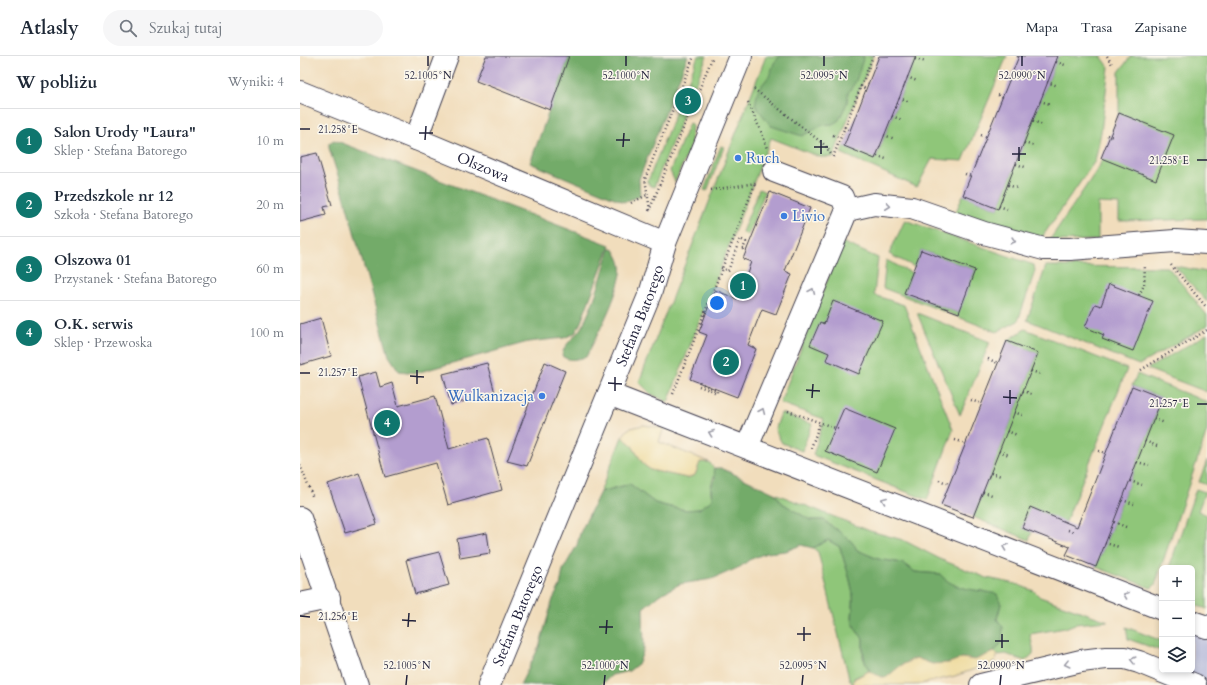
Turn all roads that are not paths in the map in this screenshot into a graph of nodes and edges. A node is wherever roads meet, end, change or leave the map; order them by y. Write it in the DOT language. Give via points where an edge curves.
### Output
graph roads {
  1 [pos="447,56"];
  2 [pos="740,56"];
  3 [pos="300,92"];
  4 [pos="416,139"];
  5 [pos="766,174"];
  6 [pos="847,210"];
  7 [pos="1207,243"];
  8 [pos="665,244"];
  9 [pos="608,394"];
  10 [pos="747,447"];
  11 [pos="300,518"];
  12 [pos="329,598"];
  13 [pos="300,604"];
  14 [pos="1159,608"];
  15 [pos="1195,623"];
  16 [pos="1207,626"];
  17 [pos="357,685"];
  18 [pos="489,685"];
  19 [pos="981,685"];
  20 [pos="1195,685"];
  1 -- 4 [label="street"];
  2 -- 8 [label="street, Stefana Batorego"];
  3 -- 4 [label="street, Olszowa"];
  4 -- 8 [label="street, Olszowa"];
  5 -- 6 [label="street" via="842,197"];
  6 -- 7 [label="street, one-way" via="874,204 912,208 984,233 1044,249 1175,241"];
  10 -- 6 [label="street, one-way"];
  8 -- 9 [label="street, Stefana Batorego" via="650,290"];
  10 -- 9 [label="street, one-way"];
  9 -- 18 [label="street, Stefana Batorego"];
  14 -- 10 [label="street, one-way"];
  11 -- 12 [label="street"];
  12 -- 13 [label="street"];
  12 -- 17 [label="street"];
  15 -- 16 [label="street"];
  20 -- 19 [label="street, one-way" via="1125,658 1081,661"];
}
